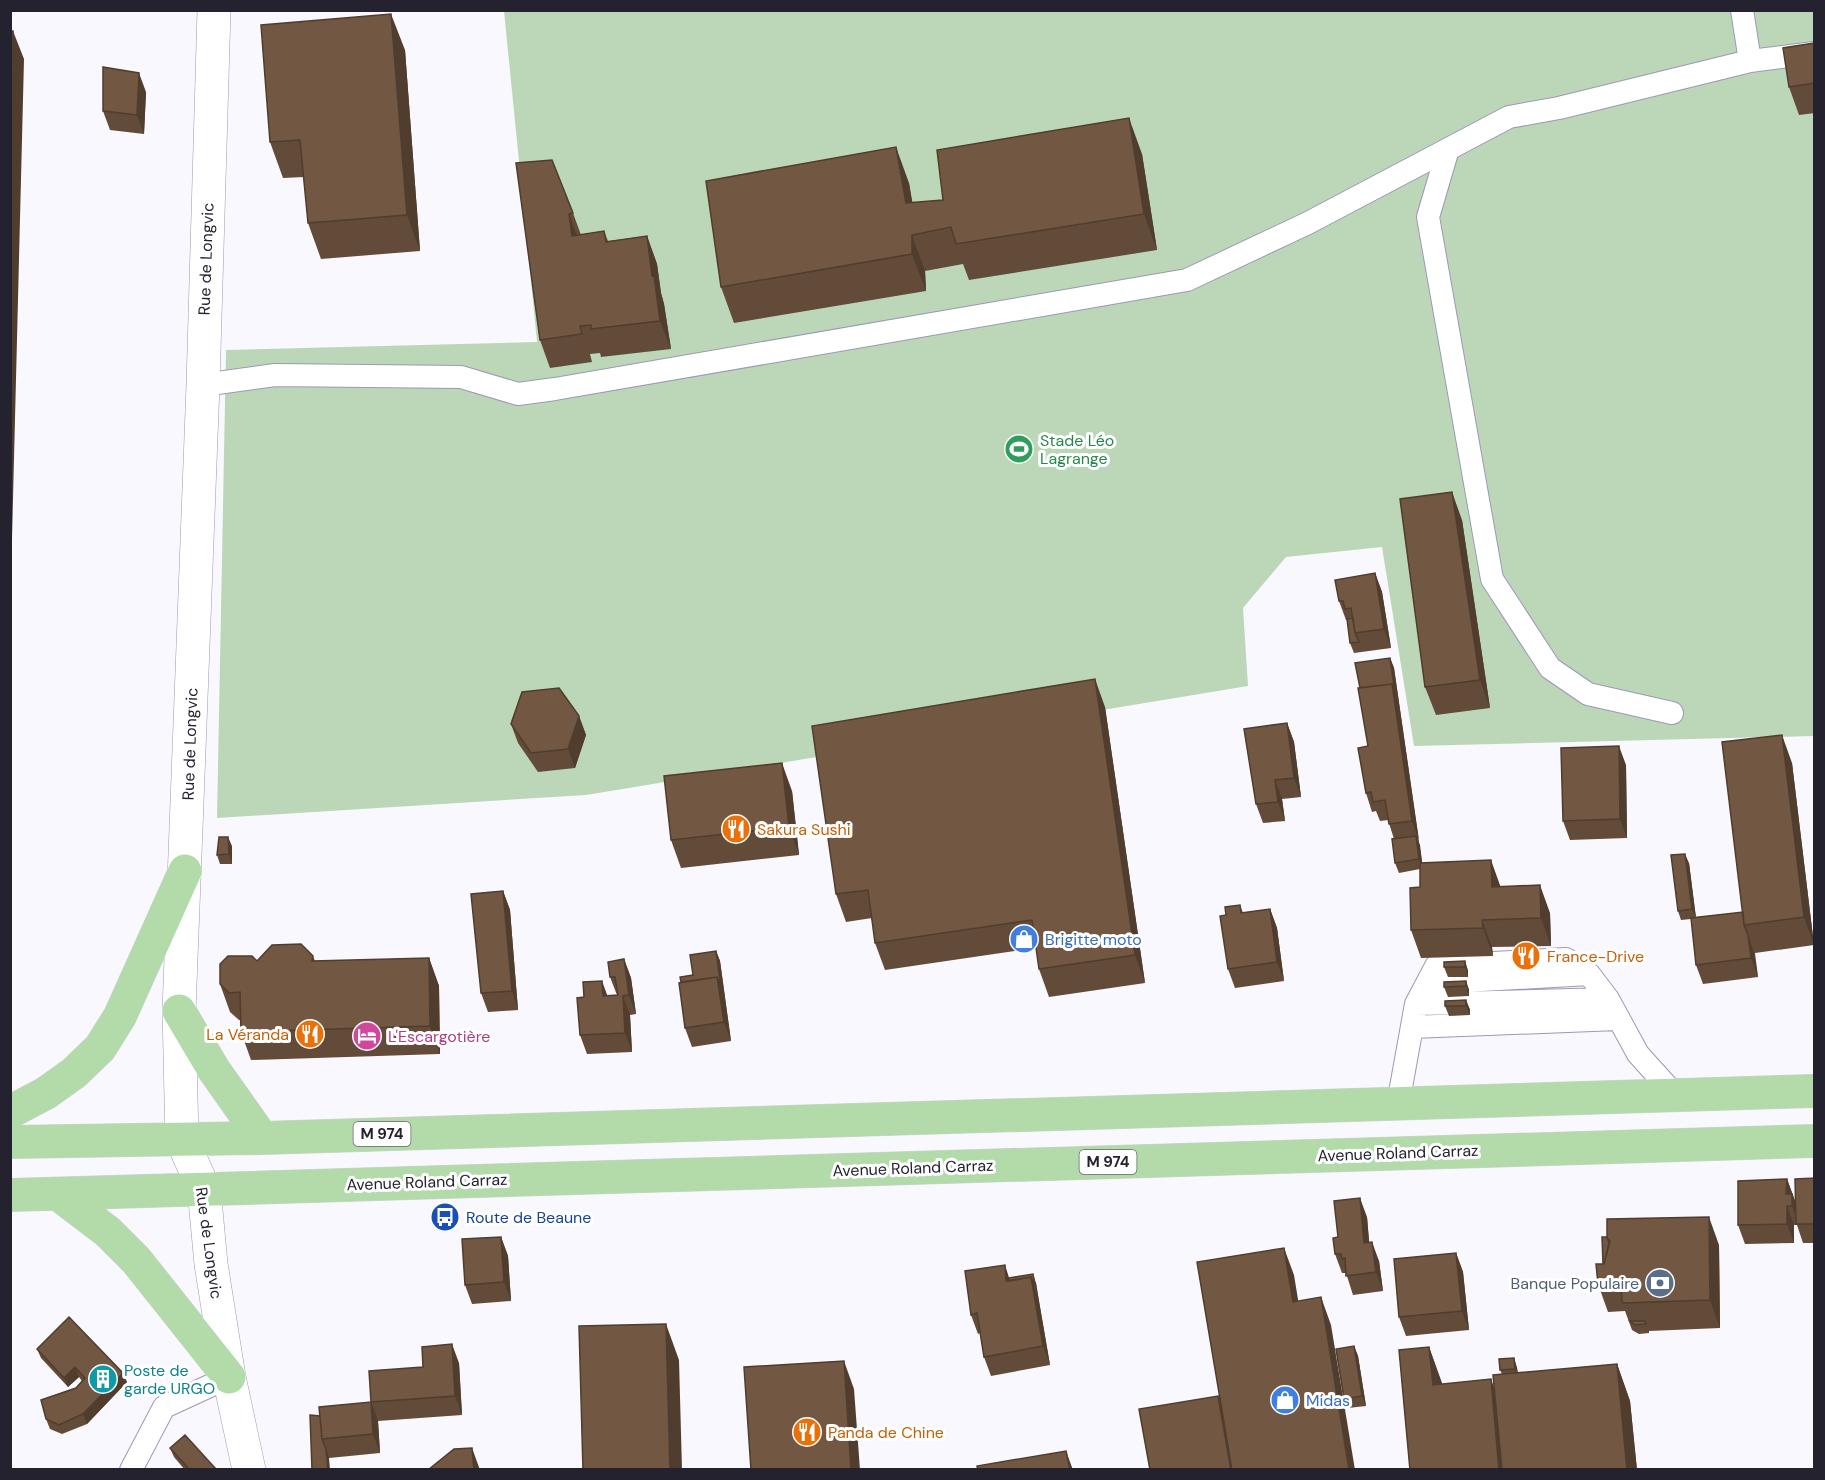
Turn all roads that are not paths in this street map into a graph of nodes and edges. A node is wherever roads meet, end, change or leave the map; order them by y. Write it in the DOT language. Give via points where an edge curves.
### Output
graph roads {
  1 [pos="214,10"];
  2 [pos="1742,10"];
  3 [pos="1815,53"];
  4 [pos="1750,61"];
  5 [pos="1448,149"];
  6 [pos="203,385"];
  7 [pos="1672,713"];
  8 [pos="185,871"];
  9 [pos="1416,1004"];
  10 [pos="1613,1009"];
  11 [pos="179,1011"];
  12 [pos="1412,1027"];
  13 [pos="1815,1091"];
  14 [pos="1676,1095"];
  15 [pos="1398,1104"];
  16 [pos="10,1112"];
  17 [pos="262,1138"];
  18 [pos="182,1140"];
  19 [pos="1815,1141"];
  20 [pos="10,1142"];
  21 [pos="204,1189"];
  22 [pos="58,1194"];
  23 [pos="10,1195"];
  24 [pos="229,1377"];
  25 [pos="131,1470"];
  26 [pos="249,1470"];
  1 -- 6 [label="street, Rue de Longvic"];
  2 -- 4 [label="lane"];
  3 -- 4 [label="lane"];
  4 -- 5 [label="lane" via="1509,117"];
  5 -- 6 [label="lane" via="1308,223 1187,280 518,394 461,377 275,375"];
  5 -- 7 [label="lane" via="1428,217 1492,579 1550,668 1588,694"];
  6 -- 8 [label="street, Rue de Longvic"];
  8 -- 11 [label="street, Rue de Longvic"];
  8 -- 16 [label="main road" via="120,1016 100,1048 46,1093"];
  9 -- 10 [label="lane"];
  9 -- 10 [label="lane" via="1436,966 1566,959 1589,974"];
  9 -- 12 [label="lane"];
  10 -- 12 [label="lane"];
  10 -- 14 [label="lane" via="1638,1054"];
  11 -- 17 [label="main road" via="224,1086"];
  11 -- 18 [label="street, Rue de Longvic"];
  12 -- 15 [label="lane"];
  13 -- 14 [label="main road, M 974"];
  14 -- 15 [label="main road, M 974"];
  15 -- 17 [label="main road, M 974"];
  17 -- 18 [label="main road, M 974"];
  18 -- 20 [label="main road, M 974"];
  18 -- 21 [label="street, Rue de Longvic"];
  19 -- 21 [label="main road, Avenue Roland Carraz / M 974"];
  21 -- 22 [label="main road, Avenue Roland Carraz / M 974"];
  21 -- 24 [label="street, Rue de Longvic"];
  22 -- 23 [label="main road, Avenue Roland Carraz / M 974"];
  22 -- 24 [label="main road" via="136,1260"];
  24 -- 25 [label="lane" via="164,1407"];
  24 -- 26 [label="street, Rue de Longvic"];
}
